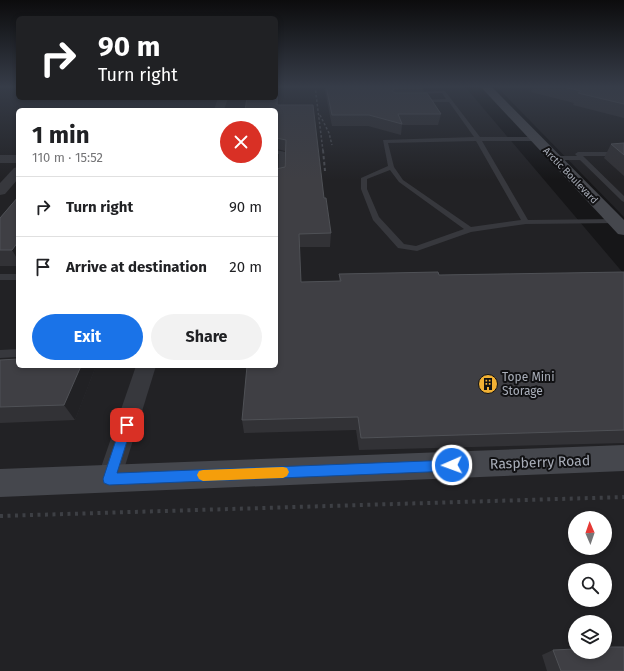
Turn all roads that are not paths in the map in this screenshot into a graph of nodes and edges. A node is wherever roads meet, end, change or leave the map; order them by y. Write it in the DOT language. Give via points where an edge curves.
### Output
graph roads {
  1 [pos="462,117"];
  2 [pos="515,117"];
  3 [pos="478,139"];
  4 [pos="537,139"];
  5 [pos="278,152"];
  6 [pos="624,154"];
  7 [pos="555,158"];
  8 [pos="582,158"];
  9 [pos="16,159"];
  10 [pos="0,160"];
  11 [pos="391,167"];
  12 [pos="16,174"];
  13 [pos="278,178"];
  14 [pos="0,191"];
  15 [pos="624,200"];
  16 [pos="526,222"];
  17 [pos="622,227"];
  18 [pos="470,230"];
  19 [pos="0,277"];
  20 [pos="16,277"];
  21 [pos="16,353"];
  22 [pos="0,354"];
  23 [pos="145,368"];
  24 [pos="624,458"];
  25 [pos="109,479"];
  26 [pos="0,484"];
  1 -- 3 [label="lane"];
  2 -- 4 [label="main road, Arctic Boulevard"];
  3 -- 4 [label="lane"];
  3 -- 11 [label="lane" via="385,141"];
  3 -- 16 [label="lane"];
  4 -- 7 [label="main road, Arctic Boulevard"];
  5 -- 13 [label="lane" via="282,152 281,178"];
  6 -- 8 [label="lane" via="578,154"];
  7 -- 8 [label="lane"];
  7 -- 17 [label="main road, Arctic Boulevard"];
  8 -- 15 [label="lane"];
  9 -- 10 [label="street"];
  11 -- 18 [label="lane" via="401,181"];
  11 -- 18 [label="lane" via="364,178 364,189 376,218 401,246 417,249"];
  12 -- 14 [label="street"];
  16 -- 17 [label="lane"];
  16 -- 18 [label="lane"];
  19 -- 20 [label="lane"];
  21 -- 22 [label="lane"];
  23 -- 25 [label="street"];
  24 -- 25 [label="main road, Raspberry Road"];
  25 -- 26 [label="main road, Raspberry Road"];
}
